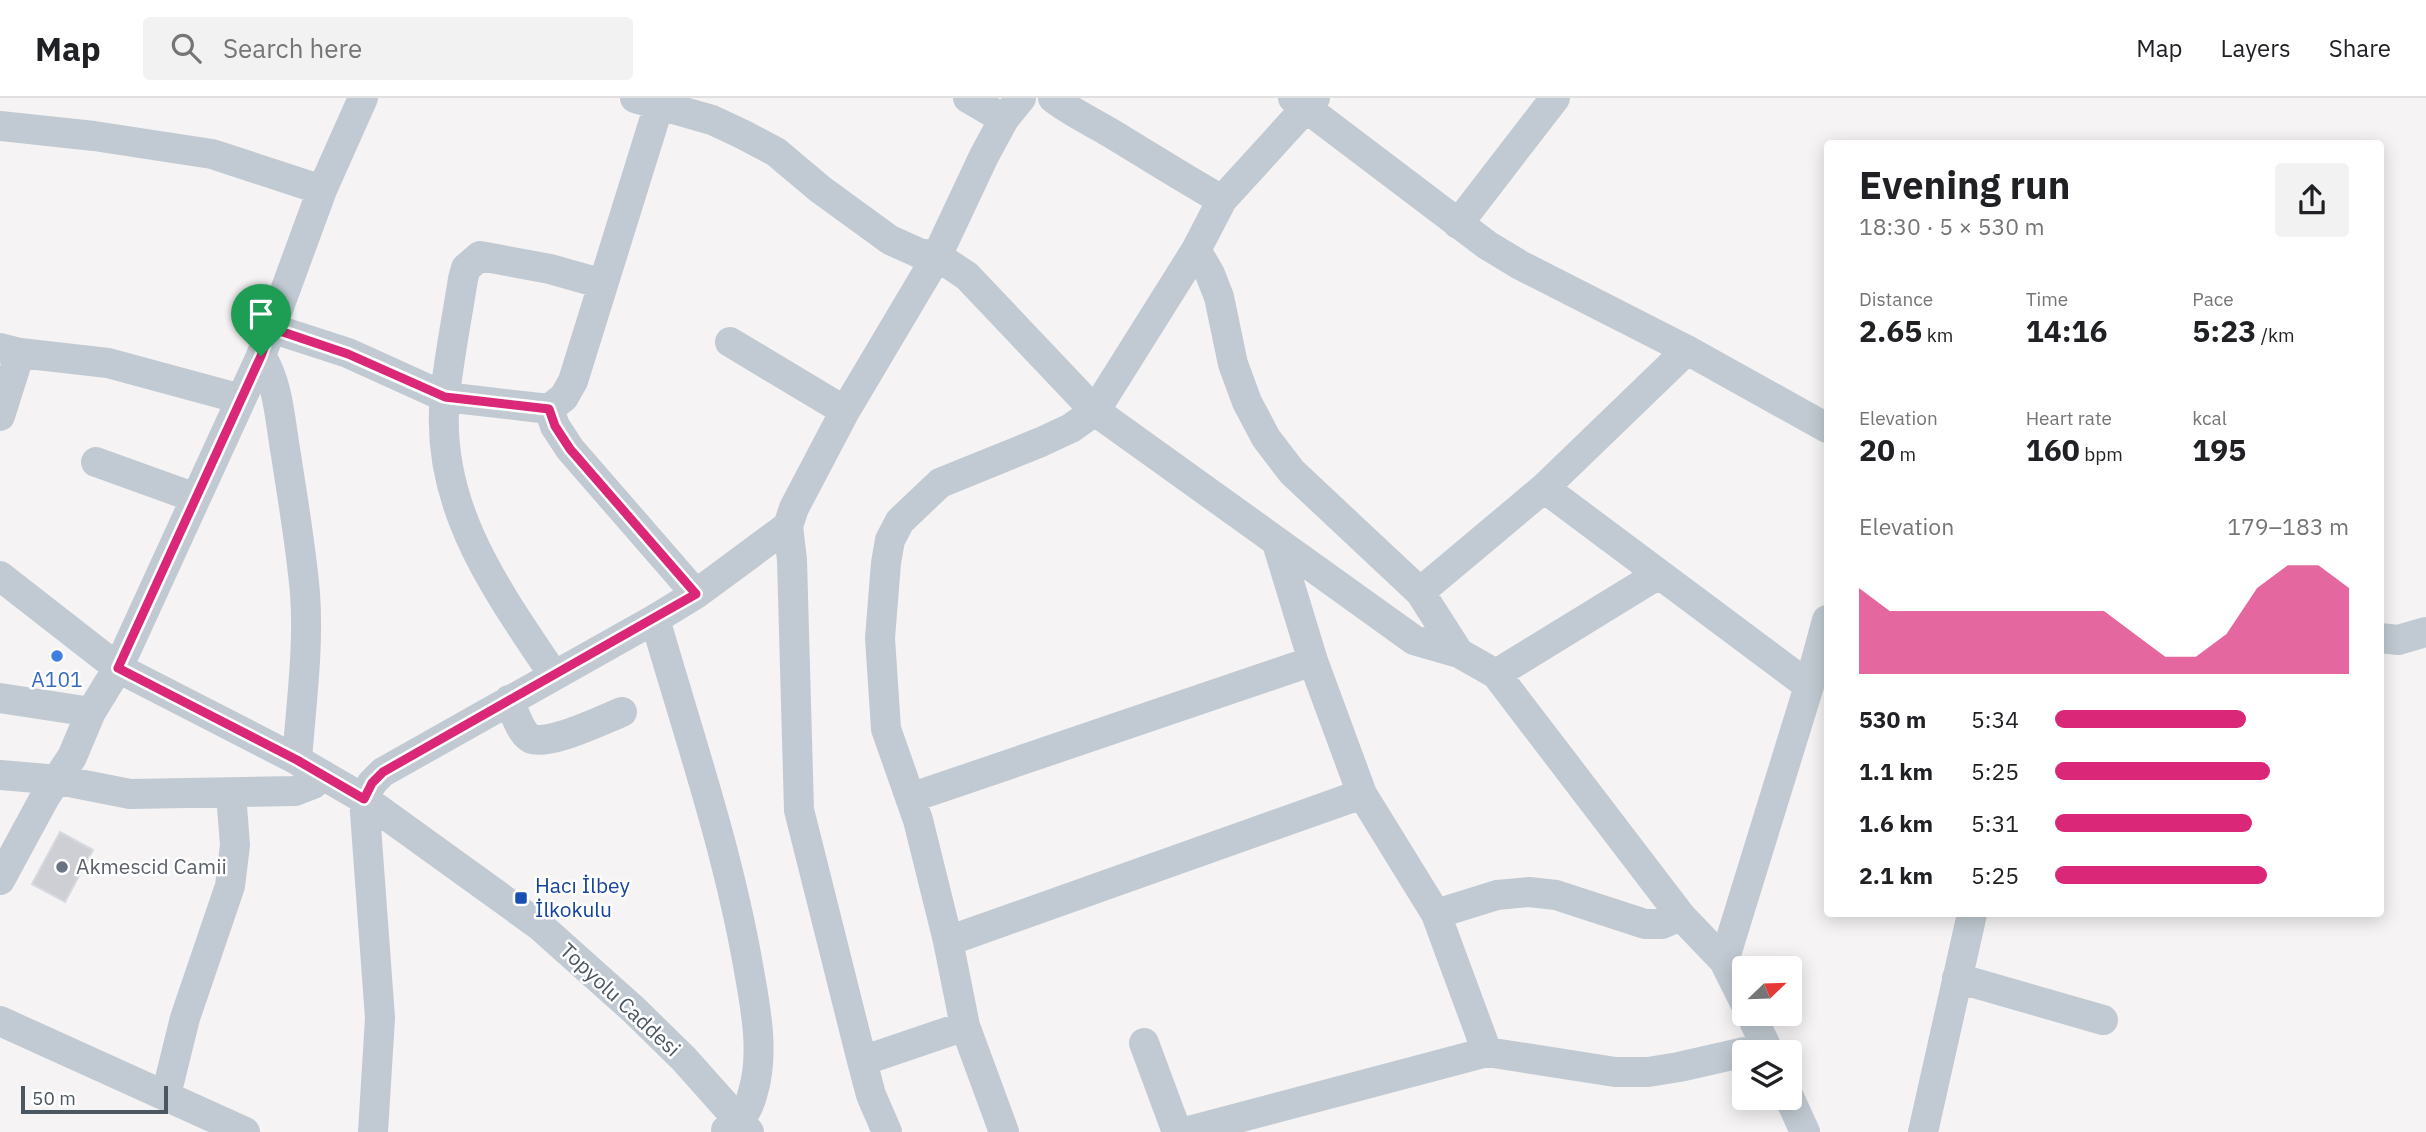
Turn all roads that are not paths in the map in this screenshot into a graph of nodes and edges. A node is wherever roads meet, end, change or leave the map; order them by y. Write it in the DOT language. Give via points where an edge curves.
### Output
graph roads {
  1 [pos="363,98"];
  2 [pos="968,98"];
  3 [pos="1053,98"];
  4 [pos="1555,98"];
  5 [pos="647,101"];
  6 [pos="1304,102"];
  7 [pos="1013,108"];
  8 [pos="0,126"];
  9 [pos="322,190"];
  10 [pos="1222,200"];
  11 [pos="1458,224"];
  12 [pos="1196,250"];
  13 [pos="937,256"];
  14 [pos="603,284"];
  15 [pos="271,328"];
  16 [pos="730,342"];
  17 [pos="1687,350"];
  18 [pos="10,351"];
  19 [pos="261,356"];
  20 [pos="445,397"];
  21 [pos="241,399"];
  22 [pos="549,409"];
  23 [pos="845,411"];
  24 [pos="1095,411"];
  25 [pos="0,416"];
  26 [pos="1824,426"];
  27 [pos="96,462"];
  28 [pos="1544,488"];
  29 [pos="195,498"];
  30 [pos="788,526"];
  31 [pos="1277,543"];
  32 [pos="1659,573"];
  33 [pos="0,576"];
  34 [pos="1420,593"];
  35 [pos="696,594"];
  36 [pos="655,619"];
  37 [pos="1824,631"];
  38 [pos="2426,632"];
  39 [pos="2384,638"];
  40 [pos="1459,653"];
  41 [pos="1313,661"];
  42 [pos="118,668"];
  43 [pos="553,674"];
  44 [pos="1496,674"];
  45 [pos="1809,686"];
  46 [pos="0,698"];
  47 [pos="509,700"];
  48 [pos="91,712"];
  49 [pos="622,712"];
  50 [pos="297,760"];
  51 [pos="0,775"];
  52 [pos="323,775"];
  53 [pos="59,780"];
  54 [pos="231,794"];
  55 [pos="1362,794"];
  56 [pos="910,797"];
  57 [pos="364,799"];
  58 [pos="0,880"];
  59 [pos="1436,914"];
  60 [pos="1681,916"];
  61 [pos="1971,917"];
  62 [pos="948,941"];
  63 [pos="1724,961"];
  64 [pos="1732,977"];
  65 [pos="1957,978"];
  66 [pos="2103,1020"];
  67 [pos="0,1021"];
  68 [pos="965,1026"];
  69 [pos="1144,1043"];
  70 [pos="1487,1052"];
  71 [pos="1732,1056"];
  72 [pos="862,1061"];
  73 [pos="166,1095"];
  74 [pos="1796,1110"];
  75 [pos="738,1128"];
  76 [pos="245,1132"];
  77 [pos="373,1132"];
  78 [pos="887,1132"];
  79 [pos="1004,1132"];
  80 [pos="1177,1132"];
  81 [pos="1185,1132"];
  82 [pos="1805,1132"];
  83 [pos="1923,1132"];
  1 -- 9 [label="street"];
  2 -- 7 [label="street"];
  3 -- 10 [label="street"];
  4 -- 11 [label="street"];
  5 -- 13 [label="street" via="712,120 776,152 890,240"];
  5 -- 14 [label="street"];
  6 -- 10 [label="street"];
  6 -- 11 [label="street"];
  7 -- 13 [label="street" via="984,156"];
  8 -- 9 [label="street" via="212,154"];
  9 -- 15 [label="street"];
  10 -- 12 [label="street"];
  11 -- 17 [label="street" via="1520,265"];
  12 -- 24 [label="street"];
  12 -- 34 [label="street" via="1219,298 1242,389 1266,438 1293,472"];
  13 -- 23 [label="street"];
  13 -- 24 [label="street" via="967,276"];
  14 -- 20 [label="street" via="480,257 466,268 463,279"];
  14 -- 22 [label="street" via="573,381 564,397"];
  15 -- 19 [label="street"];
  15 -- 20 [label="street" via="348,354"];
  16 -- 23 [label="street"];
  17 -- 26 [label="street"];
  17 -- 28 [label="street"];
  18 -- 21 [label="street" via="108,363"];
  18 -- 25 [label="street"];
  19 -- 21 [label="street"];
  19 -- 50 [label="street" via="279,411 305,595"];
  20 -- 22 [label="street"];
  20 -- 43 [label="street" via="448,461 462,516 493,585"];
  21 -- 29 [label="street"];
  22 -- 35 [label="street" via="570,449"];
  23 -- 30 [label="street"];
  24 -- 31 [label="street"];
  24 -- 56 [label="street" via="1041,442 940,483 900,521 890,540 880,638 886,729"];
  27 -- 29 [label="street"];
  28 -- 32 [label="street"];
  28 -- 34 [label="street"];
  29 -- 42 [label="street"];
  30 -- 35 [label="street"];
  30 -- 72 [label="street" via="799,810"];
  31 -- 40 [label="street" via="1414,640"];
  31 -- 41 [label="street"];
  32 -- 44 [label="street"];
  32 -- 45 [label="street"];
  33 -- 42 [label="street, Topyolu Caddesi"];
  34 -- 40 [label="street"];
  35 -- 36 [label="street"];
  36 -- 43 [label="street"];
  36 -- 75 [label="street" via="715,815 754,998 755,1081"];
  37 -- 45 [label="street"];
  38 -- 39 [label="street" via="2399,640"];
  40 -- 44 [label="street"];
  41 -- 55 [label="street"];
  41 -- 56 [label="street"];
  42 -- 48 [label="street"];
  42 -- 50 [label="street, Topyolu Caddesi"];
  43 -- 47 [label="street"];
  44 -- 60 [label="street"];
  45 -- 63 [label="street"];
  46 -- 48 [label="street"];
  47 -- 49 [label="street" via="527,737 536,741 550,740"];
  47 -- 57 [label="street" via="383,772"];
  48 -- 53 [label="street"];
  50 -- 52 [label="street, Topyolu Caddesi"];
  51 -- 53 [label="street"];
  52 -- 54 [label="street" via="295,791"];
  52 -- 57 [label="street, Topyolu Caddesi"];
  53 -- 54 [label="street" via="130,794"];
  53 -- 58 [label="street"];
  54 -- 73 [label="street" via="235,845 230,886 185,1018"];
  55 -- 59 [label="street"];
  55 -- 62 [label="street"];
  56 -- 62 [label="street"];
  57 -- 75 [label="street, Topyolu Caddesi" via="540,926 684,1059"];
  57 -- 77 [label="street" via="380,1018"];
  59 -- 60 [label="street" via="1497,895 1529,892 1556,895 1645,924 1662,924"];
  59 -- 70 [label="street"];
  60 -- 63 [label="street"];
  61 -- 65 [label="street"];
  62 -- 68 [label="street"];
  63 -- 64 [label="street"];
  65 -- 66 [label="street"];
  65 -- 83 [label="street"];
  67 -- 73 [label="street"];
  68 -- 72 [label="street"];
  68 -- 79 [label="street"];
  69 -- 80 [label="street"];
  70 -- 71 [label="street" via="1615,1072 1669,1069"];
  70 -- 81 [label="street"];
  72 -- 78 [label="street"];
  73 -- 76 [label="street"];
  74 -- 82 [label="street"];
}
